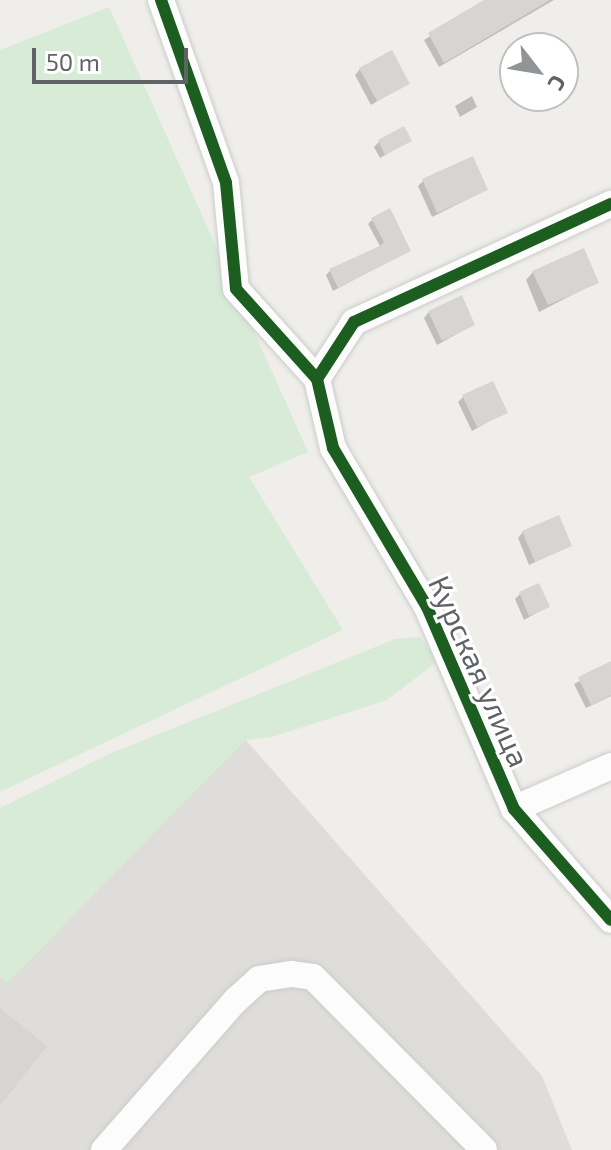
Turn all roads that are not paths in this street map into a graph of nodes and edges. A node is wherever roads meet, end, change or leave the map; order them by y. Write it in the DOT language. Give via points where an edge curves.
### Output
graph roads {
  1 [pos="161,0"];
  2 [pos="611,204"];
  3 [pos="317,379"];
  4 [pos="611,766"];
  5 [pos="514,809"];
  6 [pos="611,920"];
  7 [pos="104,1150"];
  8 [pos="484,1150"];
  1 -- 3 [label="street, Курская улица" via="226,183 236,289"];
  2 -- 3 [label="street" via="354,322"];
  3 -- 5 [label="street, Курская улица" via="333,448 427,607"];
  4 -- 5 [label="street, Курская улица"];
  5 -- 6 [label="street, Курская улица"];
  7 -- 8 [label="street" via="236,1000 259,979 292,974 313,977"];
}
